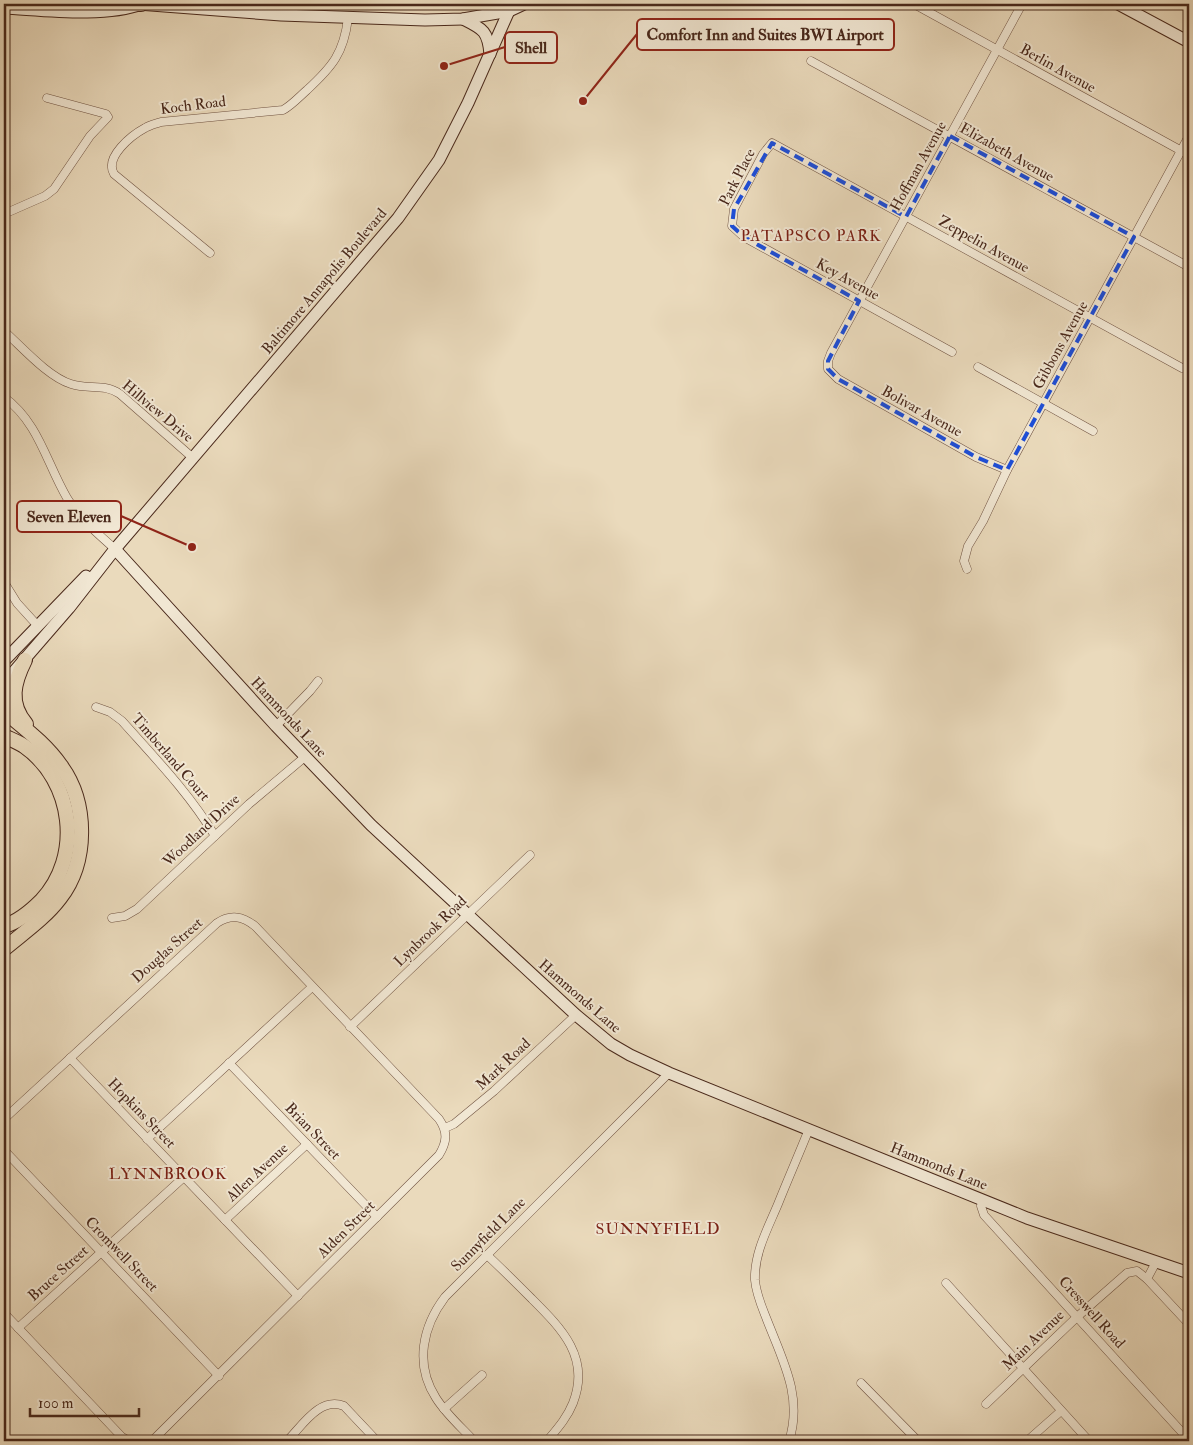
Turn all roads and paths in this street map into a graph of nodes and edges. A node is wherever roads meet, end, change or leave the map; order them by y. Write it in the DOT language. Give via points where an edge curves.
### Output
graph roads {
  1 [pos="139,4"];
  2 [pos="524,4"];
  3 [pos="914,4"];
  4 [pos="1022,4"];
  5 [pos="1118,4"];
  6 [pos="510,7"];
  7 [pos="4,8"];
  8 [pos="348,18"];
  9 [pos="463,19"];
  10 [pos="1189,42"];
  11 [pos="997,50"];
  12 [pos="490,54"];
  13 [pos="811,61"];
  14 [pos="47,98"];
  15 [pos="950,136"];
  16 [pos="1189,136"];
  17 [pos="772,143"];
  18 [pos="1181,151"];
  19 [pos="1189,155"];
  20 [pos="4,214"];
  21 [pos="906,216"];
  22 [pos="732,226"];
  23 [pos="1134,237"];
  24 [pos="210,253"];
  25 [pos="1189,267"];
  26 [pos="859,301"];
  27 [pos="1090,318"];
  28 [pos="4,331"];
  29 [pos="952,352"];
  30 [pos="978,367"];
  31 [pos="1182,368"];
  32 [pos="828,369"];
  33 [pos="4,397"];
  34 [pos="1044,403"];
  35 [pos="1093,431"];
  36 [pos="193,458"];
  37 [pos="1007,470"];
  38 [pos="115,549"];
  39 [pos="967,569"];
  40 [pos="4,582"];
  41 [pos="37,625"];
  42 [pos="25,660"];
  43 [pos="4,661"];
  44 [pos="318,680"];
  45 [pos="4,683"];
  46 [pos="96,707"];
  47 [pos="4,711"];
  48 [pos="276,726"];
  49 [pos="4,728"];
  50 [pos="4,736"];
  51 [pos="40,742"];
  52 [pos="24,746"];
  53 [pos="306,756"];
  54 [pos="215,836"];
  55 [pos="530,855"];
  56 [pos="467,915"];
  57 [pos="112,918"];
  58 [pos="4,926"];
  59 [pos="4,949"];
  60 [pos="312,987"];
  61 [pos="576,1015"];
  62 [pos="350,1027"];
  63 [pos="70,1058"];
  64 [pos="229,1063"];
  65 [pos="669,1072"];
  66 [pos="4,1119"];
  67 [pos="446,1128"];
  68 [pos="809,1130"];
  69 [pos="148,1139"];
  70 [pos="307,1144"];
  71 [pos="4,1150"];
  72 [pos="184,1177"];
  73 [pos="982,1200"];
  74 [pos="377,1217"];
  75 [pos="225,1220"];
  76 [pos="101,1252"];
  77 [pos="487,1255"];
  78 [pos="1156,1262"];
  79 [pos="1189,1273"];
  80 [pos="1147,1279"];
  81 [pos="946,1283"];
  82 [pos="298,1296"];
  83 [pos="4,1313"];
  84 [pos="1077,1317"];
  85 [pos="1189,1324"];
  86 [pos="18,1328"];
  87 [pos="1023,1369"];
  88 [pos="482,1375"];
  89 [pos="220,1376"];
  90 [pos="861,1383"];
  91 [pos="986,1404"];
  92 [pos="444,1409"];
  93 [pos="1061,1411"];
  94 [pos="1189,1440"];
  95 [pos="129,1441"];
  96 [pos="152,1441"];
  97 [pos="287,1441"];
  98 [pos="377,1441"];
  99 [pos="474,1441"];
  100 [pos="547,1441"];
  101 [pos="789,1441"];
  102 [pos="918,1441"];
  103 [pos="1027,1441"];
  104 [pos="1089,1441"];
  1 -- 7 [label="main road" via="122,10 90,12"];
  1 -- 8 [label="main road"];
  2 -- 6 [label="main road"];
  3 -- 11 [label="street, Berlin Avenue"];
  4 -- 11 [label="street, Hoffman Avenue"];
  5 -- 10 [label="main road"];
  6 -- 9 [label="main road"];
  6 -- 12 [label="main road, Baltimore Annapolis Boulevard"];
  8 -- 9 [label="main road"];
  8 -- 24 [label="street, Koch Road" via="346,36 333,63 290,106 283,110 161,122 140,131 117,153 112,162 114,174"];
  9 -- 12 [label="main road" via="486,34"];
  11 -- 15 [label="street, Hoffman Avenue"];
  11 -- 18 [label="street, Berlin Avenue"];
  12 -- 36 [label="main road, Baltimore Annapolis Boulevard" via="439,160 419,190"];
  13 -- 15 [label="street, Elizabeth Avenue"];
  14 -- 20 [label="street" via="108,116 90,136 54,189"];
  15 -- 21 [label="street, Hoffman Avenue"];
  15 -- 23 [label="street, Elizabeth Avenue"];
  16 -- 18 [label="street, Gibbons Avenue"];
  17 -- 21 [label="street, Zeppelin Avenue"];
  17 -- 22 [label="street, Park Place" via="734,209"];
  18 -- 19 [label="street, Berlin Avenue"];
  18 -- 23 [label="street, Gibbons Avenue"];
  21 -- 26 [label="street, Hoffman Avenue"];
  21 -- 27 [label="street, Zeppelin Avenue"];
  22 -- 26 [label="street, Key Avenue" via="744,237"];
  23 -- 25 [label="street, Elizabeth Avenue"];
  23 -- 27 [label="street, Gibbons Avenue"];
  26 -- 29 [label="street, Key Avenue"];
  26 -- 32 [label="street, Hoffman Avenue" via="831,353"];
  27 -- 31 [label="street, Zeppelin Avenue"];
  27 -- 34 [label="street, Gibbons Avenue"];
  28 -- 36 [label="street, Hillview Drive" via="57,377 70,384 106,387 120,394"];
  30 -- 34 [label="street"];
  32 -- 37 [label="street, Bolivar Avenue" via="838,379 976,457"];
  33 -- 38 [label="street" via="28,420 78,514"];
  34 -- 35 [label="street"];
  34 -- 37 [label="street, Gibbons Avenue"];
  36 -- 38 [label="main road, Baltimore Annapolis Boulevard"];
  37 -- 39 [label="street, Gibbons Avenue" via="968,546 964,561"];
  38 -- 41 [label="main road, Baltimore Annapolis Boulevard"];
  38 -- 42 [label="main road, Baltimore Annapolis Boulevard"];
  38 -- 48 [label="main road, Hammonds Lane"];
  40 -- 41 [label="street"];
  41 -- 43 [label="main road, Baltimore Annapolis Boulevard"];
  42 -- 45 [label="main road, Baltimore Annapolis Boulevard"];
  42 -- 51 [label="highway" via="17,678 16,708"];
  44 -- 48 [label="street"];
  46 -- 54 [label="street, Timberland Court" via="122,721 187,793"];
  47 -- 51 [label="highway"];
  48 -- 53 [label="main road, Hammonds Lane"];
  49 -- 52 [label="highway"];
  50 -- 52 [label="highway"];
  51 -- 59 [label="highway" via="62,767 75,793 81,827 78,858 62,897"];
  52 -- 58 [label="highway" via="46,770 60,794 68,824 68,842 63,864 52,887 33,909"];
  53 -- 54 [label="street, Woodland Drive"];
  53 -- 56 [label="main road, Hammonds Lane" via="371,825"];
  54 -- 57 [label="street, Woodland Drive" via="137,909 125,916"];
  55 -- 56 [label="street, Lynbrook Road"];
  56 -- 61 [label="main road, Hammonds Lane"];
  56 -- 62 [label="street, Lynbrook Road"];
  60 -- 62 [label="street, Douglas Street"];
  60 -- 63 [label="street, Douglas Street" via="248,920 232,916 223,919"];
  60 -- 64 [label="street"];
  61 -- 65 [label="main road, Hammonds Lane" via="611,1044"];
  61 -- 67 [label="street, Mark Road" via="489,1096"];
  62 -- 67 [label="street"];
  63 -- 66 [label="street, Douglas Street"];
  63 -- 69 [label="street, Hopkins Street"];
  64 -- 69 [label="street"];
  64 -- 70 [label="street, Brian Street"];
  65 -- 68 [label="main road, Hammonds Lane"];
  65 -- 77 [label="street, Sunnyfield Lane"];
  67 -- 74 [label="street, Alden Street" via="444,1147 439,1155"];
  68 -- 73 [label="main road, Hammonds Lane"];
  68 -- 101 [label="street" via="763,1240 755,1269 759,1299 791,1384 794,1424"];
  69 -- 72 [label="street, Hopkins Street"];
  70 -- 74 [label="street, Brian Street"];
  70 -- 75 [label="street, Allen Avenue"];
  71 -- 76 [label="street, Cromwell Street"];
  72 -- 75 [label="street, Hopkins Street"];
  72 -- 76 [label="street, Bruce Street"];
  73 -- 78 [label="main road, Hammonds Lane"];
  73 -- 84 [label="street, Cresswell Road" via="984,1215"];
  74 -- 82 [label="street, Alden Street"];
  75 -- 82 [label="street, Hopkins Street"];
  76 -- 86 [label="street, Bruce Street"];
  76 -- 89 [label="street, Cromwell Street"];
  77 -- 92 [label="street, Sunnyfield Lane" via="441,1303 425,1337 422,1352 425,1370"];
  77 -- 100 [label="street" via="559,1326 572,1347 578,1373 573,1402 568,1415"];
  78 -- 79 [label="main road, Hammonds Lane"];
  78 -- 80 [label="street"];
  80 -- 84 [label="street, Main Avenue" via="1137,1272 1126,1273"];
  80 -- 85 [label="street"];
  81 -- 87 [label="street"];
  82 -- 89 [label="street, Alden Street"];
  83 -- 86 [label="street"];
  84 -- 87 [label="street, Main Avenue"];
  84 -- 94 [label="street, Cresswell Road"];
  86 -- 95 [label="street"];
  87 -- 91 [label="street, Main Avenue"];
  87 -- 93 [label="street"];
  88 -- 92 [label="street"];
  89 -- 96 [label="street, Alden Street"];
  90 -- 102 [label="street"];
  92 -- 99 [label="street, Sunnyfield Lane"];
  93 -- 103 [label="street"];
  93 -- 104 [label="street"];
  97 -- 98 [label="street" via="320,1408 338,1404 344,1406"];
}
